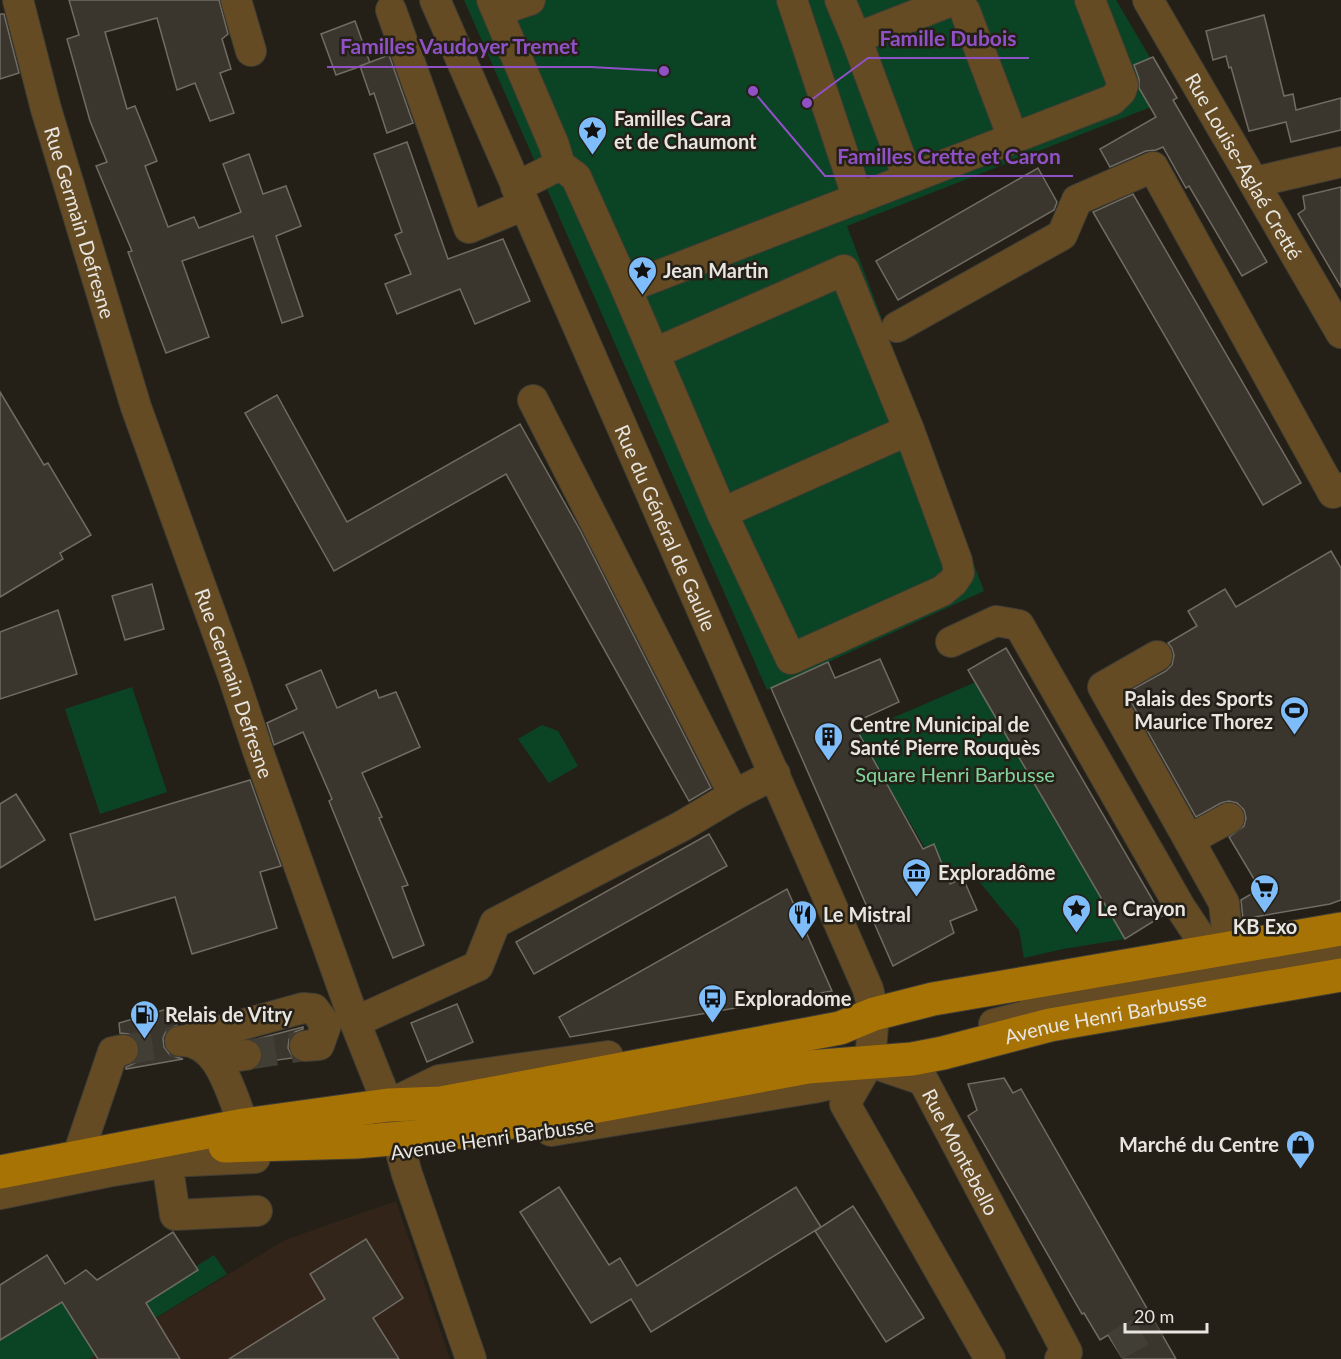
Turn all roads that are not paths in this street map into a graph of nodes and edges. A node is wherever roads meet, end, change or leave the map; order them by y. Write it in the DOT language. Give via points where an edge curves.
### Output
graph roads {
  1 [pos="18,0"];
  2 [pos="236,0"];
  3 [pos="435,0"];
  4 [pos="530,0"];
  5 [pos="792,0"];
  6 [pos="840,0"];
  7 [pos="1090,0"];
  8 [pos="1148,0"];
  9 [pos="957,4"];
  10 [pos="494,6"];
  11 [pos="391,10"];
  12 [pos="856,38"];
  13 [pos="251,51"];
  14 [pos="1013,138"];
  15 [pos="1341,162"];
  16 [pos="560,165"];
  17 [pos="908,178"];
  18 [pos="1255,182"];
  19 [pos="520,196"];
  20 [pos="858,199"];
  21 [pos="626,288"];
  22 [pos="897,327"];
  23 [pos="1341,333"];
  24 [pos="655,353"];
  25 [pos="533,400"];
  26 [pos="909,430"];
  27 [pos="1341,488"];
  28 [pos="722,513"];
  29 [pos="951,642"];
  30 [pos="1157,656"];
  31 [pos="775,774"];
  32 [pos="734,795"];
  33 [pos="1228,818"];
  34 [pos="1188,840"];
  35 [pos="1341,929"];
  36 [pos="1219,950"];
  37 [pos="1341,952"];
  38 [pos="1341,975"];
  39 [pos="1055,1001"];
  40 [pos="874,1014"];
  41 [pos="355,1022"];
  42 [pos="306,1046"];
  43 [pos="123,1050"];
  44 [pos="246,1055"];
  45 [pos="216,1059"];
  46 [pos="870,1062"];
  47 [pos="388,1105"];
  48 [pos="244,1125"];
  49 [pos="400,1146"];
  50 [pos="166,1152"];
  51 [pos="77,1158"];
  52 [pos="0,1172"];
  53 [pos="0,1194"];
  54 [pos="257,1211"];
  55 [pos="1063,1356"];
  56 [pos="471,1359"];
  57 [pos="990,1359"];
  1 -- 41 [label="street, Rue Germain Defresne" via="46,109 136,407"];
  2 -- 13 [label="street"];
  3 -- 19 [label="street, Rue du Général de Gaulle"];
  4 -- 10 [label="street"];
  5 -- 20 [label="street"];
  6 -- 12 [label="street"];
  7 -- 14 [label="street" via="1121,77 1121,91 1112,100"];
  8 -- 18 [label="street, Rue Louise-Aglaé Cretté"];
  9 -- 12 [label="street"];
  9 -- 14 [label="street"];
  10 -- 16 [label="street"];
  11 -- 19 [label="street" via="469,228"];
  12 -- 17 [label="street"];
  14 -- 17 [label="street"];
  15 -- 18 [label="street"];
  16 -- 19 [label="street"];
  16 -- 21 [label="street" via="576,177"];
  17 -- 20 [label="street"];
  18 -- 23 [label="street, Rue Louise-Aglaé Cretté"];
  19 -- 31 [label="street, Rue du Général de Gaulle"];
  20 -- 21 [label="street"];
  21 -- 24 [label="street"];
  22 -- 27 [label="street" via="1062,235 1077,200 1153,167 1332,493"];
  24 -- 26 [label="street" via="844,270"];
  24 -- 28 [label="street"];
  25 -- 32 [label="street"];
  26 -- 28 [label="street"];
  26 -- 28 [label="street" via="958,573 942,591 791,659"];
  29 -- 36 [label="street" via="996,621 1019,625 1180,907"];
  30 -- 34 [label="street" via="1103,687"];
  31 -- 32 [label="street"];
  31 -- 40 [label="street, Rue du Général de Gaulle" via="868,989"];
  32 -- 41 [label="street" via="495,923 478,966"];
  33 -- 34 [label="street"];
  34 -- 36 [label="street" via="1224,903"];
  35 -- 36 [label="main road, Avenue Henri Barbusse"];
  36 -- 40 [label="main road, Avenue Henri Barbusse" via="933,999"];
  37 -- 39 [label="street, Avenue Henri Barbusse"];
  38 -- 46 [label="main road, Avenue Henri Barbusse" via="1050,1025 912,1059"];
  39 -- 40 [label="street, Avenue Henri Barbusse" via="1024,998 936,1012"];
  39 -- 46 [label="street, Avenue Henri Barbusse" via="1026,1016"];
  40 -- 46 [label="street, Rue du Général de Gaulle"];
  40 -- 47 [label="main road, Avenue Henri Barbusse" via="840,1028 441,1102"];
  41 -- 47 [label="street, Rue Germain Defresne"];
  42 -- 45 [label="street" via="319,1045 326,1025 314,1009 303,1008 181,1041 202,1046"];
  43 -- 51 [label="street" via="113,1052"];
  44 -- 45 [label="street"];
  45 -- 48 [label="street"];
  46 -- 49 [label="main road, Avenue Henri Barbusse" via="807,1067"];
  46 -- 55 [label="street, Rue Montebello" via="923,1080"];
  46 -- 57 [label="street" via="845,1104"];
  47 -- 48 [label="main road, Avenue Henri Barbusse"];
  47 -- 49 [label="street, Rue Germain Defresne"];
  48 -- 50 [label="main road, Avenue Henri Barbusse"];
  49 -- 50 [label="main road, Avenue Henri Barbusse" via="356,1142 203,1147"];
  49 -- 56 [label="street, Rue Germain Defresne"];
  50 -- 51 [label="main road, Avenue Henri Barbusse"];
  50 -- 53 [label="street, Avenue Henri Barbusse" via="107,1172"];
  50 -- 54 [label="street" via="175,1215"];
  51 -- 52 [label="main road, Avenue Henri Barbusse"];
}
